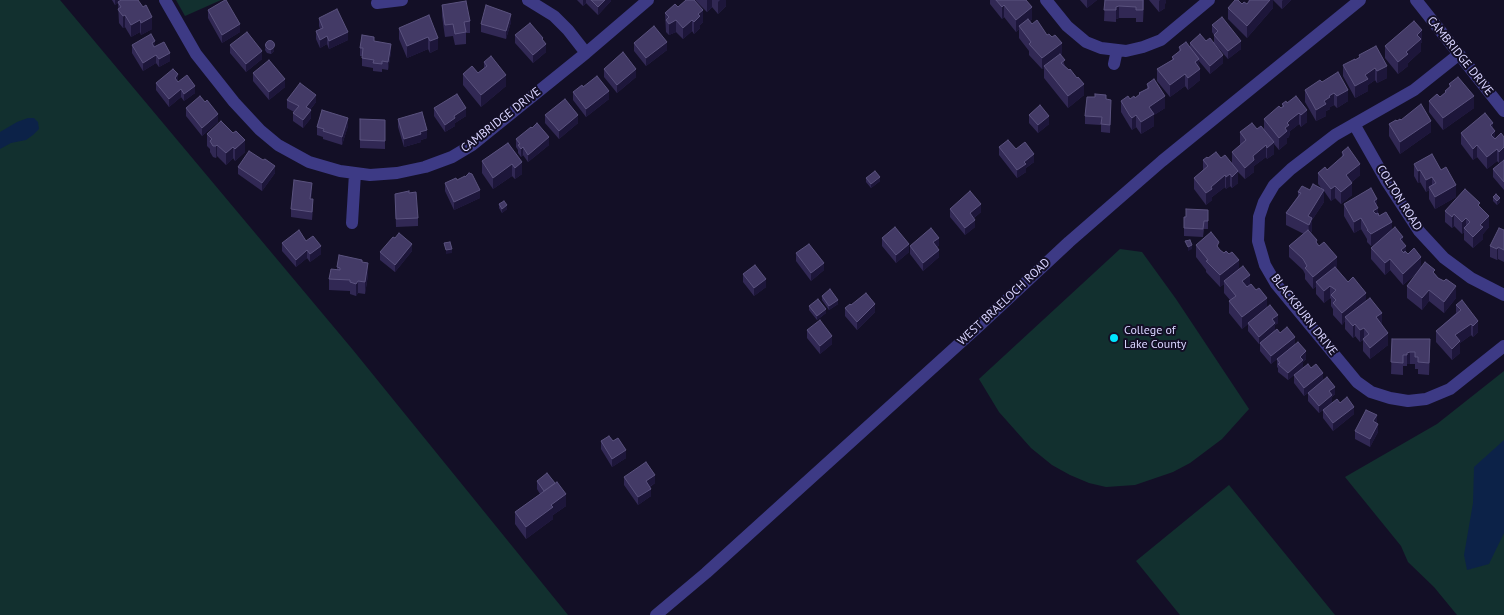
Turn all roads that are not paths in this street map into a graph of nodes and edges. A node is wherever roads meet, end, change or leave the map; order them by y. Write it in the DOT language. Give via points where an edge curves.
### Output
graph roads {
  1 [pos="165,0"];
  2 [pos="402,0"];
  3 [pos="528,0"];
  4 [pos="648,0"];
  5 [pos="1046,0"];
  6 [pos="1209,0"];
  7 [pos="1360,0"];
  8 [pos="1416,0"];
  9 [pos="378,3"];
  10 [pos="1117,50"];
  11 [pos="586,53"];
  12 [pos="1458,54"];
  13 [pos="1114,64"];
  14 [pos="1504,111"];
  15 [pos="1354,124"];
  16 [pos="355,173"];
  17 [pos="352,224"];
  18 [pos="1504,295"];
  19 [pos="1504,346"];
  20 [pos="656,615"];
  1 -- 16 [label="street, CAMBRIDGE DRIVE" via="196,54 260,130 308,162"];
  2 -- 9 [label="street"];
  3 -- 11 [label="street" via="554,16"];
  4 -- 11 [label="street, CAMBRIDGE DRIVE"];
  5 -- 10 [label="street" via="1067,26 1086,42"];
  6 -- 10 [label="street" via="1160,40 1126,51"];
  7 -- 20 [label="street, WEST BRAELOCH ROAD" via="1068,242"];
  8 -- 12 [label="street, CAMBRIDGE DRIVE"];
  10 -- 13 [label="street"];
  11 -- 16 [label="street, CAMBRIDGE DRIVE" via="472,145 452,157 397,173"];
  12 -- 14 [label="street, CAMBRIDGE DRIVE"];
  12 -- 15 [label="street, BLACKBURN DRIVE" via="1414,90"];
  15 -- 18 [label="street, COLTON ROAD" via="1419,231 1444,258"];
  15 -- 19 [label="street, BLACKBURN DRIVE" via="1291,169 1274,185 1264,202 1258,241 1265,265 1276,284 1357,382 1371,392 1390,398 1426,399 1450,389"];
  16 -- 17 [label="street"];
}
